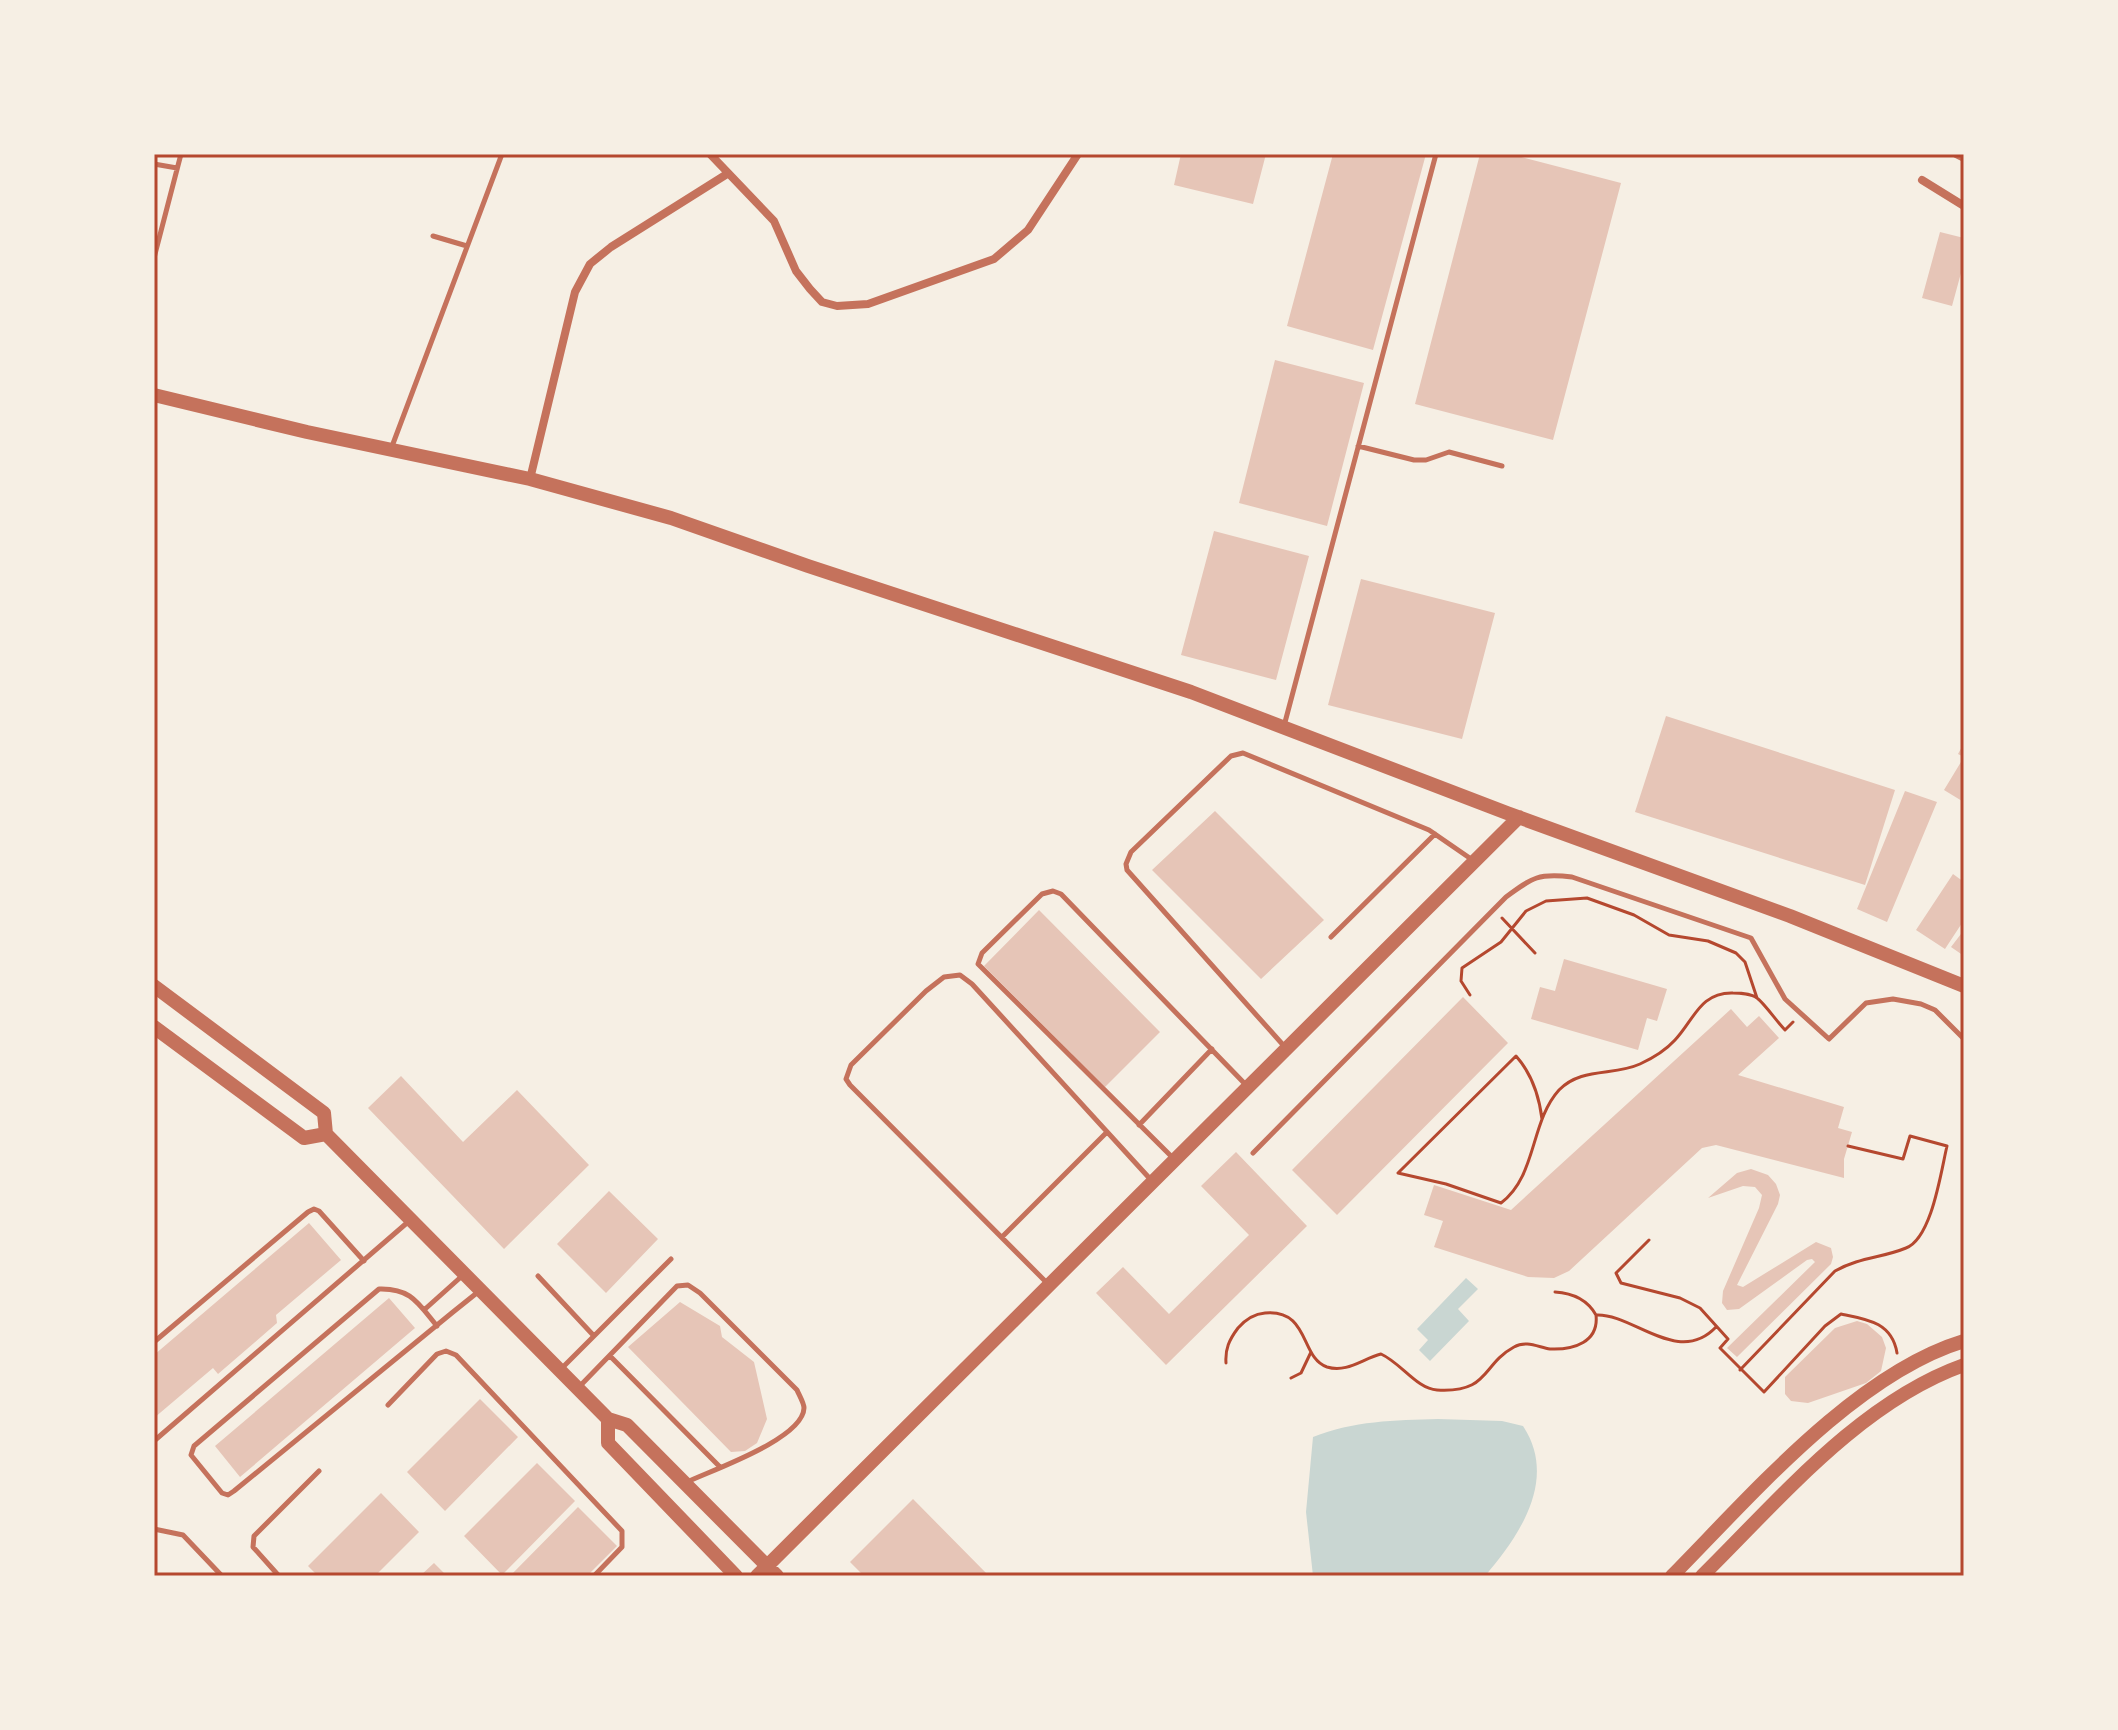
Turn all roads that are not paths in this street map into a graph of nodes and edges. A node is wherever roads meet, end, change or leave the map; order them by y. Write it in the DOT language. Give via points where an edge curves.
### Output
graph roads {
  1 [pos="181,154"];
  2 [pos="502,154"];
  3 [pos="710,154"];
  4 [pos="1078,154"];
  5 [pos="1436,154"];
  6 [pos="1956,154"];
  7 [pos="1964,158"];
  8 [pos="154,164"];
  9 [pos="177,168"];
  10 [pos="727,174"];
  11 [pos="1922,180"];
  12 [pos="1964,206"];
  13 [pos="433,236"];
  14 [pos="467,246"];
  15 [pos="154,258"];
  16 [pos="154,395"];
  17 [pos="1358,446"];
  18 [pos="391,450"];
  19 [pos="1502,466"];
  20 [pos="530,479"];
  21 [pos="1283,727"];
  22 [pos="1519,817"];
  23 [pos="1435,834"];
  24 [pos="1475,862"];
  25 [pos="1331,937"];
  26 [pos="154,986"];
  27 [pos="1964,986"];
  28 [pos="154,1027"];
  29 [pos="1964,1039"];
  30 [pos="1212,1049"];
  31 [pos="1287,1049"];
  32 [pos="1247,1087"];
  33 [pos="1139,1125"];
  34 [pos="1107,1132"];
  35 [pos="326,1134"];
  36 [pos="1253,1153"];
  37 [pos="1174,1160"];
  38 [pos="1153,1181"];
  39 [pos="412,1218"];
  40 [pos="1002,1237"];
  41 [pos="671,1259"];
  42 [pos="364,1261"];
  43 [pos="466,1273"];
  44 [pos="538,1276"];
  45 [pos="1050,1286"];
  46 [pos="481,1289"];
  47 [pos="424,1310"];
  48 [pos="437,1326"];
  49 [pos="594,1336"];
  50 [pos="1964,1341"];
  51 [pos="154,1342"];
  52 [pos="610,1356"];
  53 [pos="1964,1365"];
  54 [pos="1900,1369"];
  55 [pos="560,1370"];
  56 [pos="578,1388"];
  57 [pos="1913,1389"];
  58 [pos="388,1405"];
  59 [pos="608,1419"];
  60 [pos="154,1441"];
  61 [pos="720,1467"];
  62 [pos="319,1471"];
  63 [pos="683,1484"];
  64 [pos="154,1529"];
  65 [pos="767,1573"];
  66 [pos="222,1576"];
  67 [pos="279,1576"];
  68 [pos="594,1576"];
  69 [pos="736,1576"];
  70 [pos="1672,1576"];
  71 [pos="1702,1576"];
  1 -- 9 [label="lane"];
  2 -- 14 [label="lane"];
  3 -- 10 [label="street"];
  4 -- 10 [label="street" via="1028,230 994,259 868,304 837,306 822,302 810,289 774,221"];
  5 -- 17 [label="lane"];
  6 -- 7 [label="street"];
  8 -- 9 [label="lane"];
  9 -- 15 [label="lane"];
  10 -- 20 [label="street" via="590,264 575,292"];
  11 -- 12 [label="street"];
  13 -- 14 [label="lane"];
  14 -- 18 [label="lane"];
  16 -- 18 [label="street"];
  17 -- 19 [label="lane" via="1414,460 1449,452"];
  17 -- 21 [label="lane"];
  18 -- 20 [label="street"];
  20 -- 21 [label="street" via="671,518"];
  21 -- 22 [label="street"];
  22 -- 24 [label="street"];
  22 -- 27 [label="street"];
  23 -- 24 [label="lane"];
  23 -- 25 [label="lane"];
  23 -- 31 [label="lane" via="1243,753 1231,756 1128,856 1127,870"];
  24 -- 31 [label="street"];
  26 -- 35 [label="street" via="324,1113"];
  28 -- 35 [label="street" via="304,1138"];
  29 -- 36 [label="lane" via="1935,1010 1906,1000 1866,1003 1829,1039 1785,999 1751,938 1587,882 1534,876 1506,897"];
  30 -- 32 [label="lane"];
  30 -- 33 [label="lane"];
  30 -- 33 [label="lane" via="1061,894 1042,894 982,953 978,964"];
  31 -- 32 [label="street"];
  32 -- 37 [label="street"];
  33 -- 37 [label="lane"];
  34 -- 38 [label="lane"];
  34 -- 40 [label="lane"];
  34 -- 40 [label="lane" via="960,975 944,977 926,991 851,1065 846,1079 850,1085"];
  35 -- 39 [label="street"];
  37 -- 38 [label="street"];
  38 -- 45 [label="street"];
  39 -- 42 [label="lane"];
  39 -- 43 [label="street"];
  40 -- 45 [label="lane"];
  41 -- 49 [label="lane"];
  42 -- 51 [label="lane" via="314,1209"];
  42 -- 60 [label="lane"];
  43 -- 46 [label="street"];
  43 -- 47 [label="lane"];
  44 -- 49 [label="lane"];
  45 -- 65 [label="street"];
  46 -- 48 [label="lane"];
  46 -- 55 [label="street"];
  47 -- 48 [label="lane"];
  47 -- 48 [label="lane" via="407,1293 379,1289 194,1446 194,1460 228,1495"];
  49 -- 55 [label="lane"];
  50 -- 54 [label="street"];
  52 -- 56 [label="lane"];
  52 -- 61 [label="lane"];
  52 -- 61 [label="lane" via="677,1286 688,1285 797,1390 804,1407 801,1418 767,1448"];
  53 -- 57 [label="street"];
  54 -- 57 [label="street"];
  54 -- 70 [label="street" via="1855,1400"];
  55 -- 56 [label="street"];
  56 -- 59 [label="street"];
  57 -- 71 [label="street" via="1868,1417"];
  58 -- 68 [label="lane" via="437,1354 456,1355 622,1531 622,1547"];
  59 -- 63 [label="street" via="627,1425"];
  59 -- 69 [label="street" via="608,1443"];
  61 -- 63 [label="lane"];
  62 -- 67 [label="lane" via="254,1536 253,1547"];
  63 -- 65 [label="street"];
  64 -- 66 [label="lane" via="183,1535"];
}
